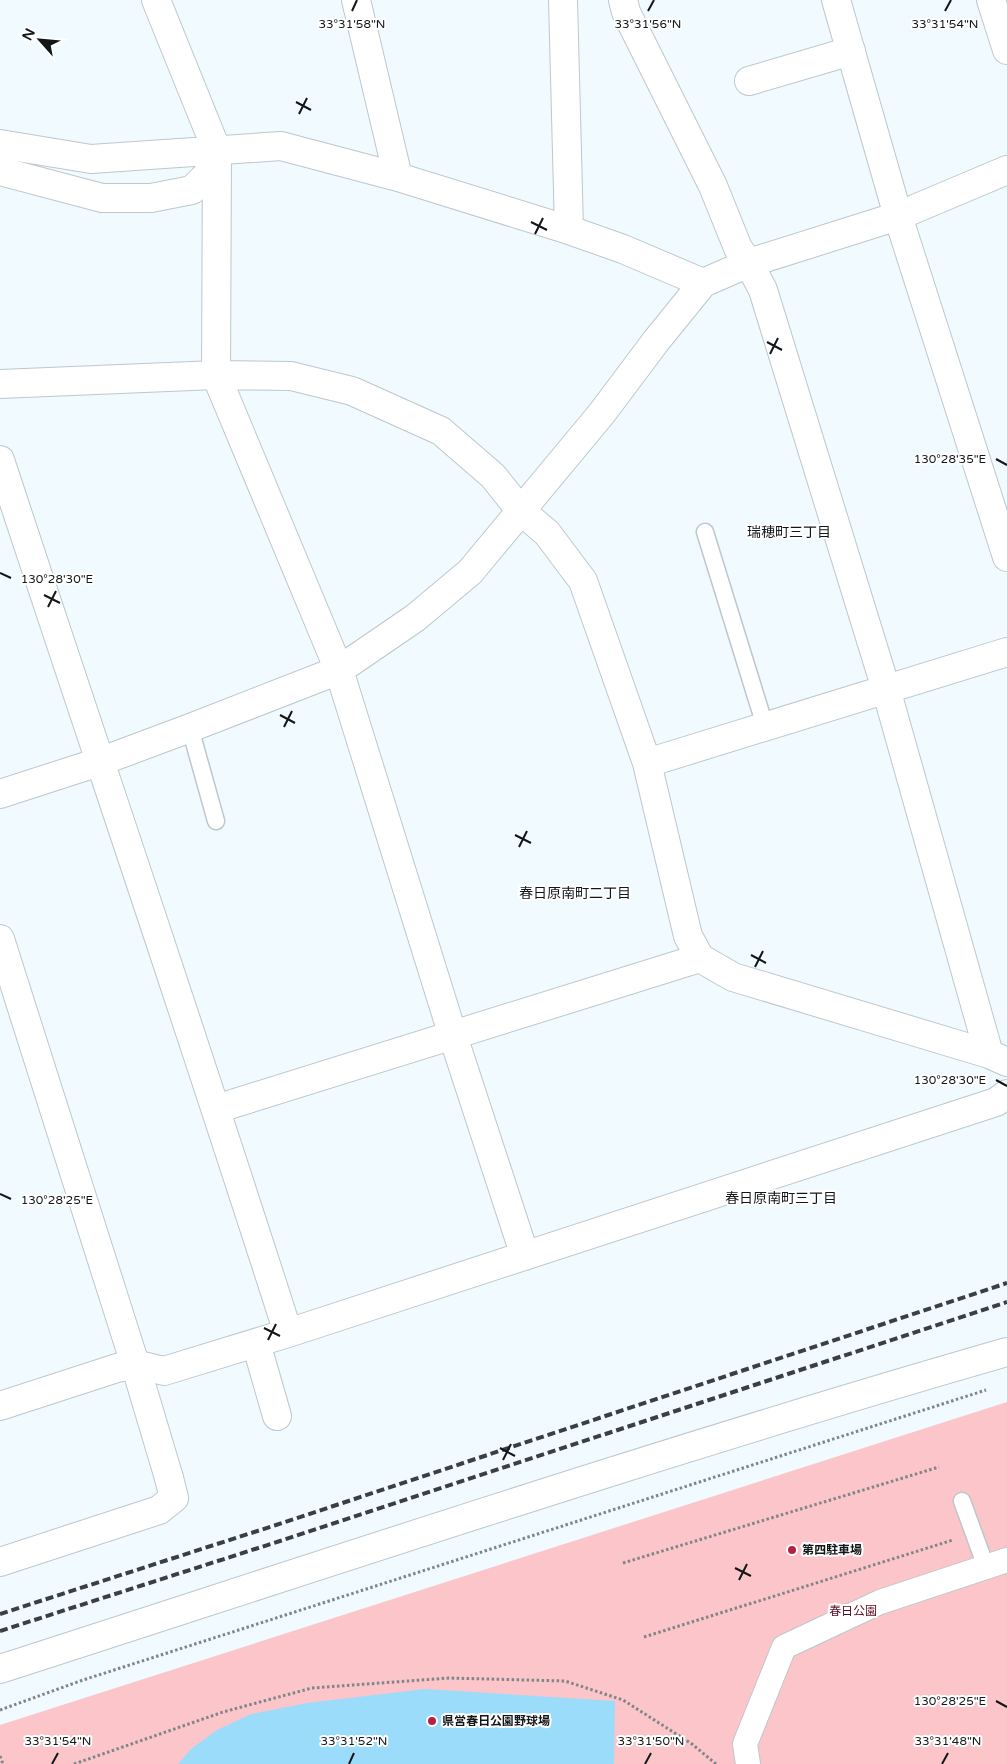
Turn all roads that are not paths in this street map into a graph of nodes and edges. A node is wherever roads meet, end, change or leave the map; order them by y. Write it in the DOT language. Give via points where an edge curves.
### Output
graph roads {
  1 [pos="156,0"];
  2 [pos="356,0"];
  3 [pos="563,0"];
  4 [pos="623,0"];
  5 [pos="836,0"];
  6 [pos="991,0"];
  7 [pos="851,50"];
  8 [pos="1007,50"];
  9 [pos="748,81"];
  10 [pos="0,144"];
  11 [pos="217,150"];
  12 [pos="1007,170"];
  13 [pos="0,171"];
  14 [pos="398,177"];
  15 [pos="898,216"];
  16 [pos="569,230"];
  17 [pos="749,263"];
  18 [pos="703,283"];
  19 [pos="216,375"];
  20 [pos="0,384"];
  21 [pos="0,460"];
  22 [pos="521,511"];
  23 [pos="705,532"];
  24 [pos="1007,557"];
  25 [pos="1007,652"];
  26 [pos="339,670"];
  27 [pos="886,689"];
  28 [pos="765,726"];
  29 [pos="190,728"];
  30 [pos="99,762"];
  31 [pos="647,763"];
  32 [pos="0,794"];
  33 [pos="216,822"];
  34 [pos="0,939"];
  35 [pos="700,958"];
  36 [pos="452,1036"];
  37 [pos="998,1058"];
  38 [pos="1007,1094"];
  39 [pos="216,1108"];
  40 [pos="525,1256"];
  41 [pos="288,1333"];
  42 [pos="256,1343"];
  43 [pos="1007,1352"];
  44 [pos="134,1364"];
  45 [pos="0,1406"];
  46 [pos="278,1416"];
  47 [pos="962,1501"];
  48 [pos="0,1562"];
  49 [pos="997,1563"];
  50 [pos="0,1669"];
  51 [pos="748,1764"];
  1 -- 11 [label="street"];
  2 -- 14 [label="street"];
  3 -- 16 [label="street"];
  4 -- 17 [label="street" via="626,12 713,186 738,248"];
  5 -- 7 [label="street"];
  6 -- 8 [label="street"];
  7 -- 9 [label="street"];
  7 -- 15 [label="street"];
  10 -- 11 [label="street" via="91,159"];
  11 -- 13 [label="street" via="207,175 192,190 151,198 102,198"];
  11 -- 14 [label="street" via="282,146"];
  11 -- 19 [label="street"];
  12 -- 15 [label="street"];
  14 -- 16 [label="street"];
  15 -- 17 [label="street"];
  15 -- 24 [label="street"];
  16 -- 18 [label="street" via="624,249"];
  17 -- 18 [label="street"];
  17 -- 27 [label="street" via="763,290"];
  18 -- 22 [label="street"];
  19 -- 20 [label="street"];
  19 -- 22 [label="street" via="291,376 352,391 441,431 493,476"];
  19 -- 26 [label="street"];
  21 -- 30 [label="street"];
  22 -- 26 [label="street" via="470,572 415,618"];
  22 -- 31 [label="street" via="546,533 583,582"];
  23 -- 28 [label="lane"];
  25 -- 27 [label="street"];
  26 -- 29 [label="street"];
  26 -- 36 [label="street"];
  27 -- 28 [label="street"];
  27 -- 37 [label="street"];
  28 -- 31 [label="street"];
  29 -- 30 [label="street"];
  29 -- 33 [label="lane"];
  30 -- 32 [label="street"];
  30 -- 39 [label="street"];
  31 -- 35 [label="street" via="688,936"];
  34 -- 44 [label="street"];
  35 -- 36 [label="street"];
  35 -- 37 [label="street" via="733,977"];
  36 -- 39 [label="street"];
  36 -- 40 [label="street"];
  38 -- 40 [label="street" via="996,1102"];
  39 -- 41 [label="street"];
  40 -- 41 [label="street"];
  41 -- 42 [label="street"];
  42 -- 44 [label="street" via="164,1371"];
  42 -- 46 [label="street"];
  43 -- 50 [label="street" via="578,1482"];
  44 -- 45 [label="street"];
  44 -- 48 [label="street" via="174,1498 159,1510"];
  47 -- 49 [label="lane"];
  49 -- 51 [label="street" via="880,1602 784,1647 746,1744"];
}
